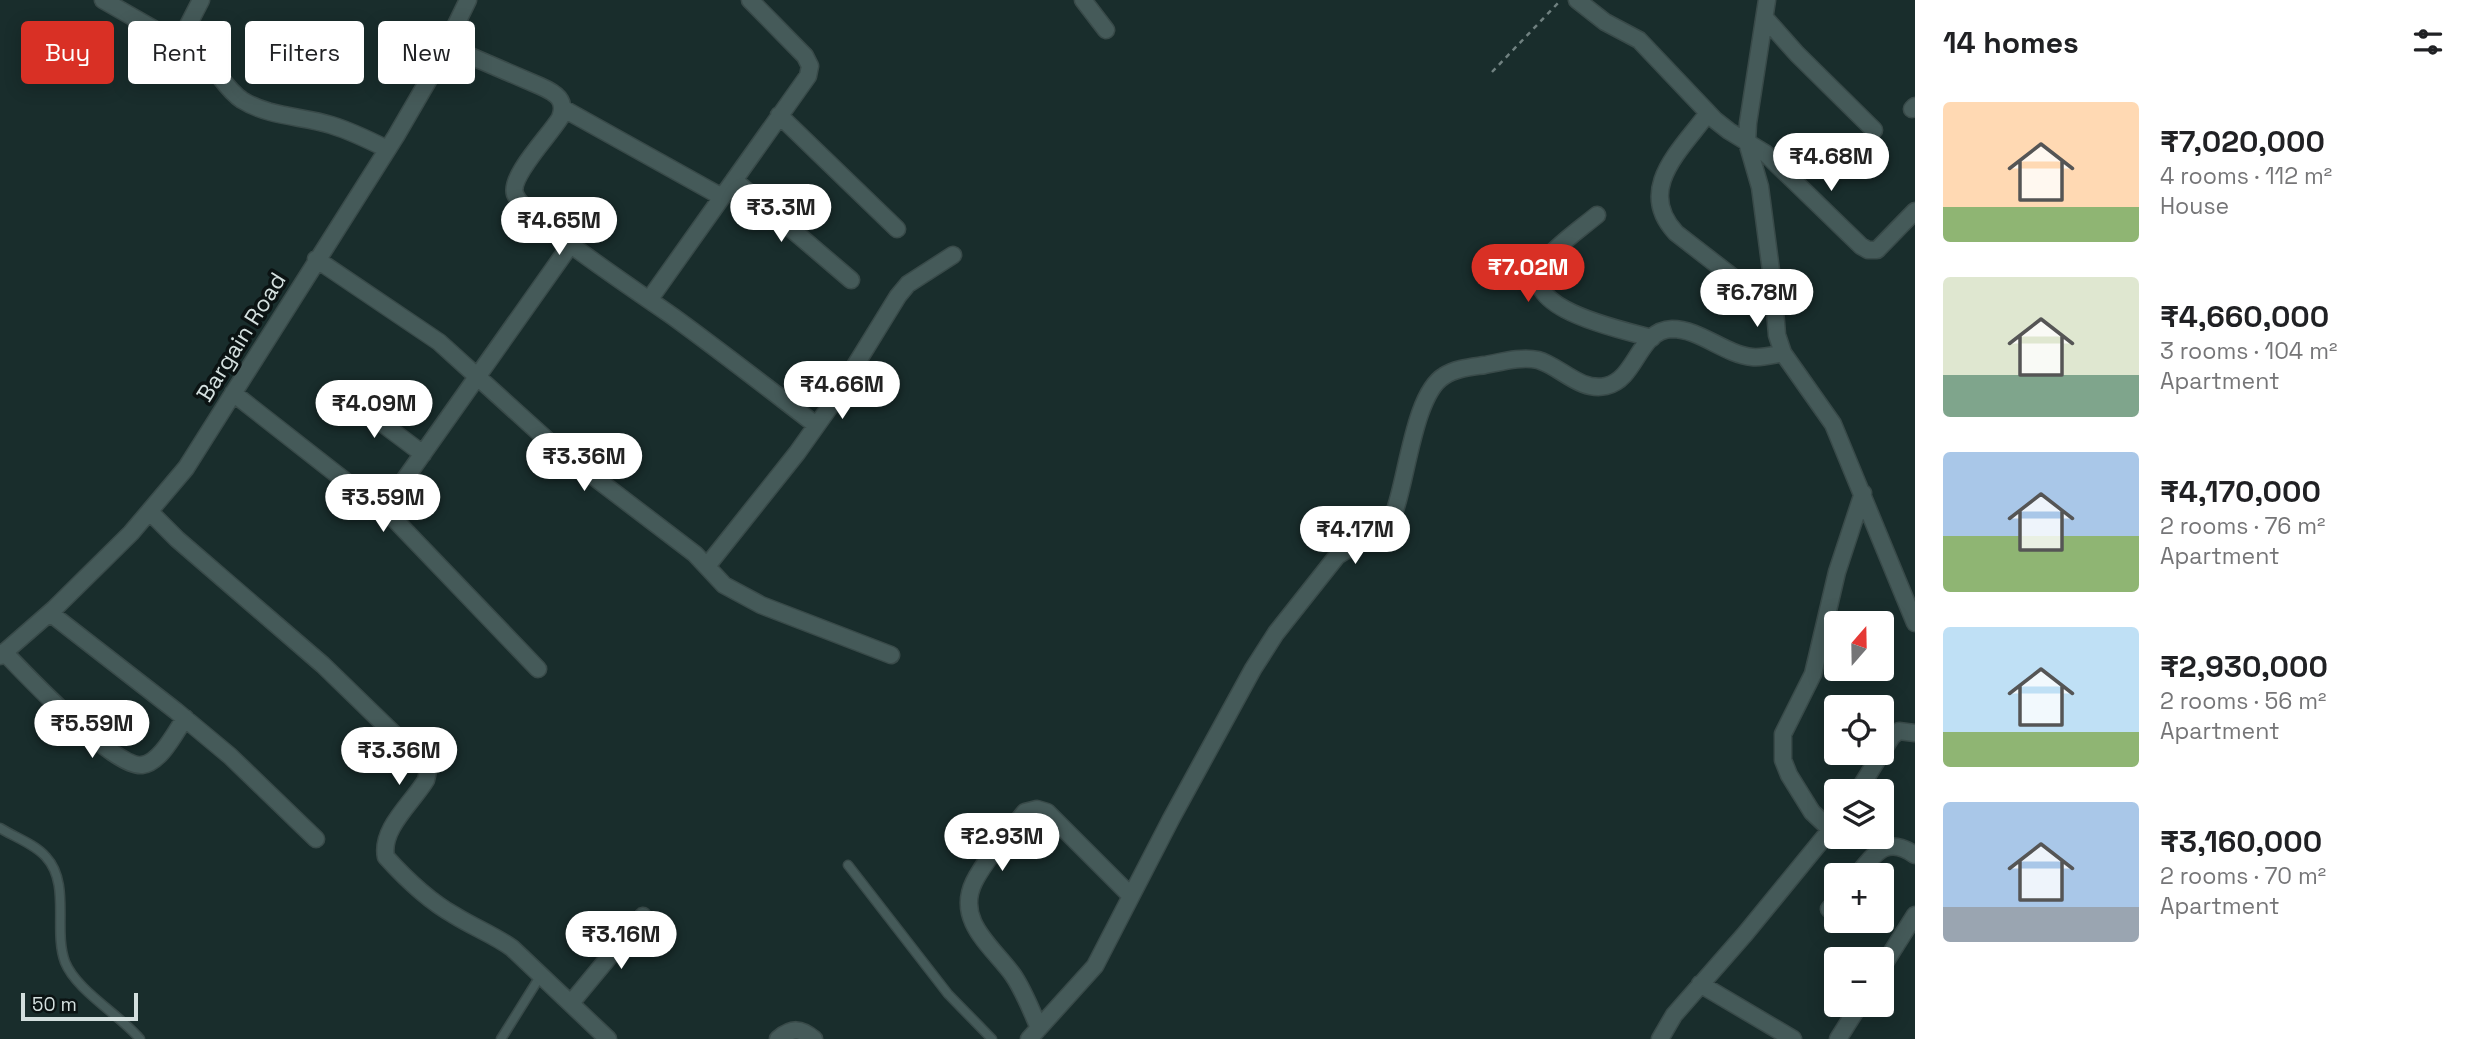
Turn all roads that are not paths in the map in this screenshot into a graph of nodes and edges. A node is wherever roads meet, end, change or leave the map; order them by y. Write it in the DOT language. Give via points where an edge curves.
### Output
graph roads {
  1 [pos="103,0"];
  2 [pos="201,0"];
  3 [pos="468,0"];
  4 [pos="750,0"];
  5 [pos="1083,0"];
  6 [pos="1577,0"];
  7 [pos="1767,0"];
  8 [pos="134,7"];
  9 [pos="1765,18"];
  10 [pos="152,21"];
  11 [pos="190,21"];
  12 [pos="458,21"];
  13 [pos="1106,30"];
  14 [pos="475,58"];
  15 [pos="225,84"];
  16 [pos="425,84"];
  17 [pos="564,109"];
  18 [pos="1708,113"];
  19 [pos="779,115"];
  20 [pos="1874,130"];
  21 [pos="1748,142"];
  22 [pos="387,149"];
  23 [pos="734,180"];
  24 [pos="722,197"];
  25 [pos="1915,211"];
  26 [pos="1597,215"];
  27 [pos="897,229"];
  28 [pos="571,244"];
  29 [pos="953,255"];
  30 [pos="316,259"];
  31 [pos="852,280"];
  32 [pos="649,300"];
  33 [pos="1774,309"];
  34 [pos="1651,338"];
  35 [pos="1783,353"];
  36 [pos="478,379"];
  37 [pos="233,393"];
  38 [pos="347,397"];
  39 [pos="816,425"];
  40 [pos="423,454"];
  41 [pos="1863,493"];
  42 [pos="383,510"];
  43 [pos="151,513"];
  44 [pos="707,566"];
  45 [pos="50,613"];
  46 [pos="1915,622"];
  47 [pos="2,654"];
  48 [pos="891,655"];
  49 [pos="538,670"];
  50 [pos="185,718"];
  51 [pos="1915,733"];
  52 [pos="1865,779"];
  53 [pos="1824,818"];
  54 [pos="0,828"];
  55 [pos="1824,838"];
  56 [pos="316,839"];
  57 [pos="1915,855"];
  58 [pos="1867,863"];
  59 [pos="848,865"];
  60 [pos="1131,895"];
  61 [pos="1915,915"];
  62 [pos="642,916"];
  63 [pos="1894,949"];
  64 [pos="541,975"];
  65 [pos="1700,984"];
  66 [pos="571,1003"];
  67 [pos="1852,1017"];
  68 [pos="1034,1034"];
  69 [pos="140,1039"];
  70 [pos="501,1039"];
  71 [pos="608,1039"];
  72 [pos="778,1039"];
  73 [pos="814,1039"];
  74 [pos="992,1039"];
  75 [pos="1660,1039"];
  76 [pos="1793,1039"];
  77 [pos="1838,1039"];
  1 -- 8 [label="street"];
  2 -- 11 [label="street"];
  3 -- 12 [label="street, Bargain Road"];
  4 -- 19 [label="street" via="806,56 810,66"];
  5 -- 13 [label="street"];
  6 -- 18 [label="street" via="1639,40"];
  7 -- 9 [label="street"];
  8 -- 10 [label="street"];
  9 -- 20 [label="street"];
  9 -- 21 [label="street"];
  14 -- 17 [label="street" via="554,92"];
  15 -- 22 [label="street" via="231,92 268,111 331,125"];
  16 -- 22 [label="street, Bargain Road"];
  17 -- 24 [label="street"];
  17 -- 28 [label="street" via="520,173 515,194 531,213"];
  18 -- 21 [label="street"];
  18 -- 33 [label="street" via="1664,173 1659,190 1664,221"];
  19 -- 23 [label="street"];
  19 -- 27 [label="street"];
  21 -- 25 [label="street" via="1868,250 1884,245"];
  21 -- 33 [label="street" via="1759,187"];
  22 -- 30 [label="street, Bargain Road"];
  23 -- 24 [label="street"];
  23 -- 31 [label="street"];
  24 -- 32 [label="street"];
  26 -- 34 [label="street" via="1546,259 1539,284 1545,296 1561,307"];
  28 -- 32 [label="street"];
  28 -- 36 [label="street"];
  29 -- 39 [label="street" via="908,284 898,296"];
  30 -- 36 [label="street" via="426,332"];
  30 -- 37 [label="street, Bargain Road"];
  32 -- 39 [label="street"];
  33 -- 35 [label="street"];
  34 -- 35 [label="street" via="1673,329 1750,357"];
  34 -- 60 [label="street" via="1627,374 1607,386 1582,383 1539,360 1526,359 1453,372 1432,387 1422,407 1394,513 1376,532 1337,556 1270,642"];
  35 -- 41 [label="street" via="1824,408"];
  36 -- 40 [label="street"];
  36 -- 44 [label="street" via="556,448"];
  37 -- 42 [label="street"];
  37 -- 43 [label="street, Bargain Road" via="186,468"];
  38 -- 40 [label="street"];
  39 -- 44 [label="street"];
  40 -- 42 [label="street"];
  41 -- 46 [label="street"];
  41 -- 53 [label="street" via="1837,572 1813,674 1783,734 1783,760 1800,795"];
  42 -- 49 [label="street"];
  43 -- 45 [label="street, Bargain Road"];
  43 -- 64 [label="street" via="323,665 423,762 426,780 387,836 386,857 441,907 495,936"];
  44 -- 48 [label="street" via="724,585 761,605"];
  45 -- 47 [label="street, Bargain Road"];
  45 -- 50 [label="street"];
  47 -- 50 [label="street" via="98,742 133,765 155,758"];
  50 -- 56 [label="street"];
  51 -- 52 [label="street" via="1892,736"];
  54 -- 69 [label="lane" via="45,856 54,869 65,961"];
  55 -- 65 [label="street"];
  57 -- 58 [label="street" via="1900,846 1888,846"];
  59 -- 74 [label="lane" via="948,994"];
  60 -- 68 [label="street" via="1095,966"];
  60 -- 68 [label="street" via="1046,812 1037,809 1025,812 974,881 968,910 982,940 1012,975"];
  61 -- 63 [label="street"];
  62 -- 66 [label="street"];
  64 -- 66 [label="street"];
  64 -- 70 [label="lane"];
  65 -- 75 [label="street"];
  65 -- 76 [label="street"];
  66 -- 71 [label="street"];
  67 -- 77 [label="street"];
  72 -- 73 [label="street" via="795,1029"];
}
